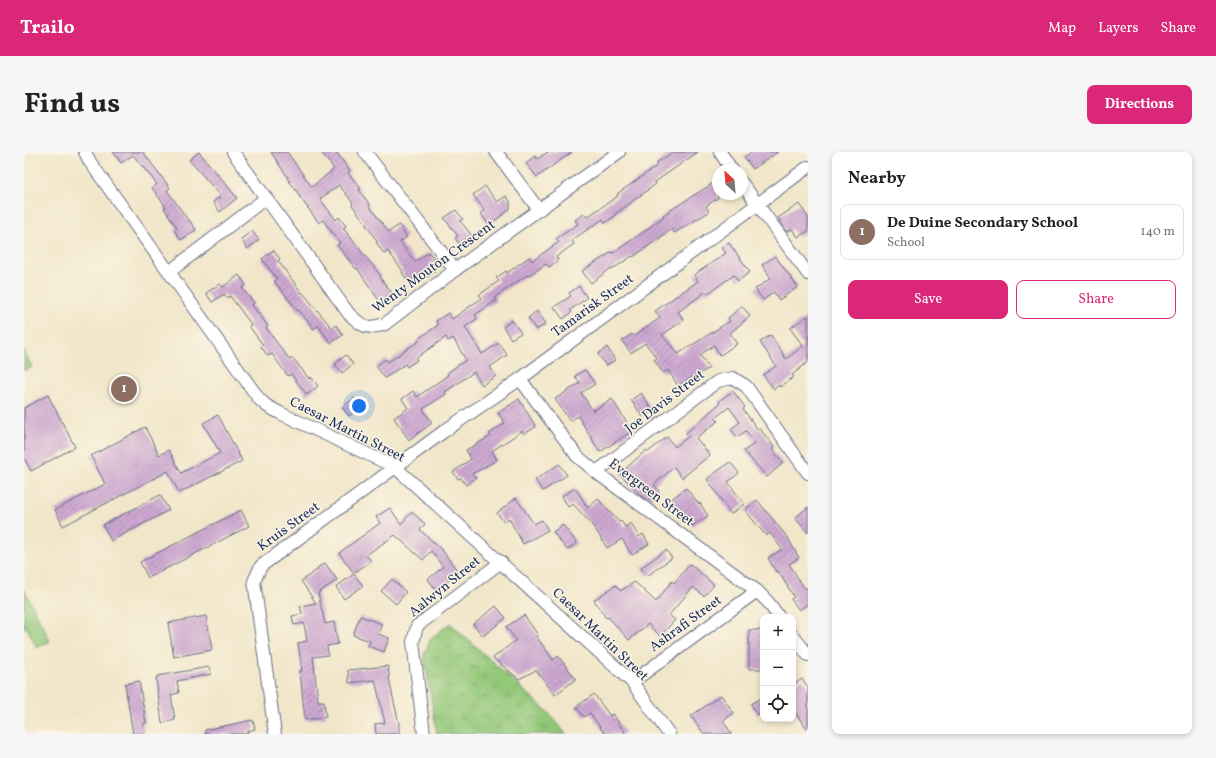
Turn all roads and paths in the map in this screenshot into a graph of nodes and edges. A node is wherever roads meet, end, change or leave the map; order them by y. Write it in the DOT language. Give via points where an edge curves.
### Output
graph roads {
  1 [pos="85,152"];
  2 [pos="233,152"];
  3 [pos="365,152"];
  4 [pos="496,152"];
  5 [pos="619,152"];
  6 [pos="720,152"];
  7 [pos="728,164"];
  8 [pos="808,167"];
  9 [pos="748,192"];
  10 [pos="266,198"];
  11 [pos="757,205"];
  12 [pos="539,210"];
  13 [pos="455,270"];
  14 [pos="169,272"];
  15 [pos="808,274"];
  16 [pos="520,379"];
  17 [pos="395,467"];
  18 [pos="596,472"];
  19 [pos="808,473"];
  20 [pos="501,562"];
  21 [pos="756,591"];
  22 [pos="777,614"];
  23 [pos="796,640"];
  24 [pos="808,655"];
  25 [pos="632,682"];
  26 [pos="275,734"];
  27 [pos="424,734"];
  28 [pos="669,734"];
  1 -- 14 [label="street, Caesar Martin Street"];
  2 -- 10 [label="street, Wenty Mouton Crescent"];
  3 -- 13 [label="street"];
  4 -- 12 [label="street"];
  5 -- 12 [label="street, Wenty Mouton Crescent"];
  6 -- 7 [label="street"];
  8 -- 11 [label="street, Tamarisk Street"];
  9 -- 11 [label="street"];
  10 -- 13 [label="street, Wenty Mouton Crescent" via="349,314 361,325 375,327 385,324"];
  10 -- 14 [label="street"];
  11 -- 15 [label="street"];
  11 -- 16 [label="street, Tamarisk Street"];
  12 -- 13 [label="street, Wenty Mouton Crescent"];
  14 -- 17 [label="street, Caesar Martin Street" via="259,399 267,406"];
  16 -- 17 [label="street, Tamarisk Street"];
  16 -- 18 [label="street, Evergreen Street" via="577,456"];
  17 -- 20 [label="street, Caesar Martin Street"];
  17 -- 26 [label="street, Kruis Street" via="261,566 254,581"];
  18 -- 19 [label="street, Joe Davis Street" via="718,380 733,378 746,386"];
  18 -- 21 [label="street, Evergreen Street"];
  20 -- 25 [label="street, Caesar Martin Street"];
  20 -- 27 [label="street, Aalwyn Street" via="417,626 413,642"];
  21 -- 22 [label="street, Evergreen Street"];
  21 -- 25 [label="street, Ashrafi Street"];
  23 -- 24 [label="street"];
  25 -- 28 [label="street, Caesar Martin Street"];
}
